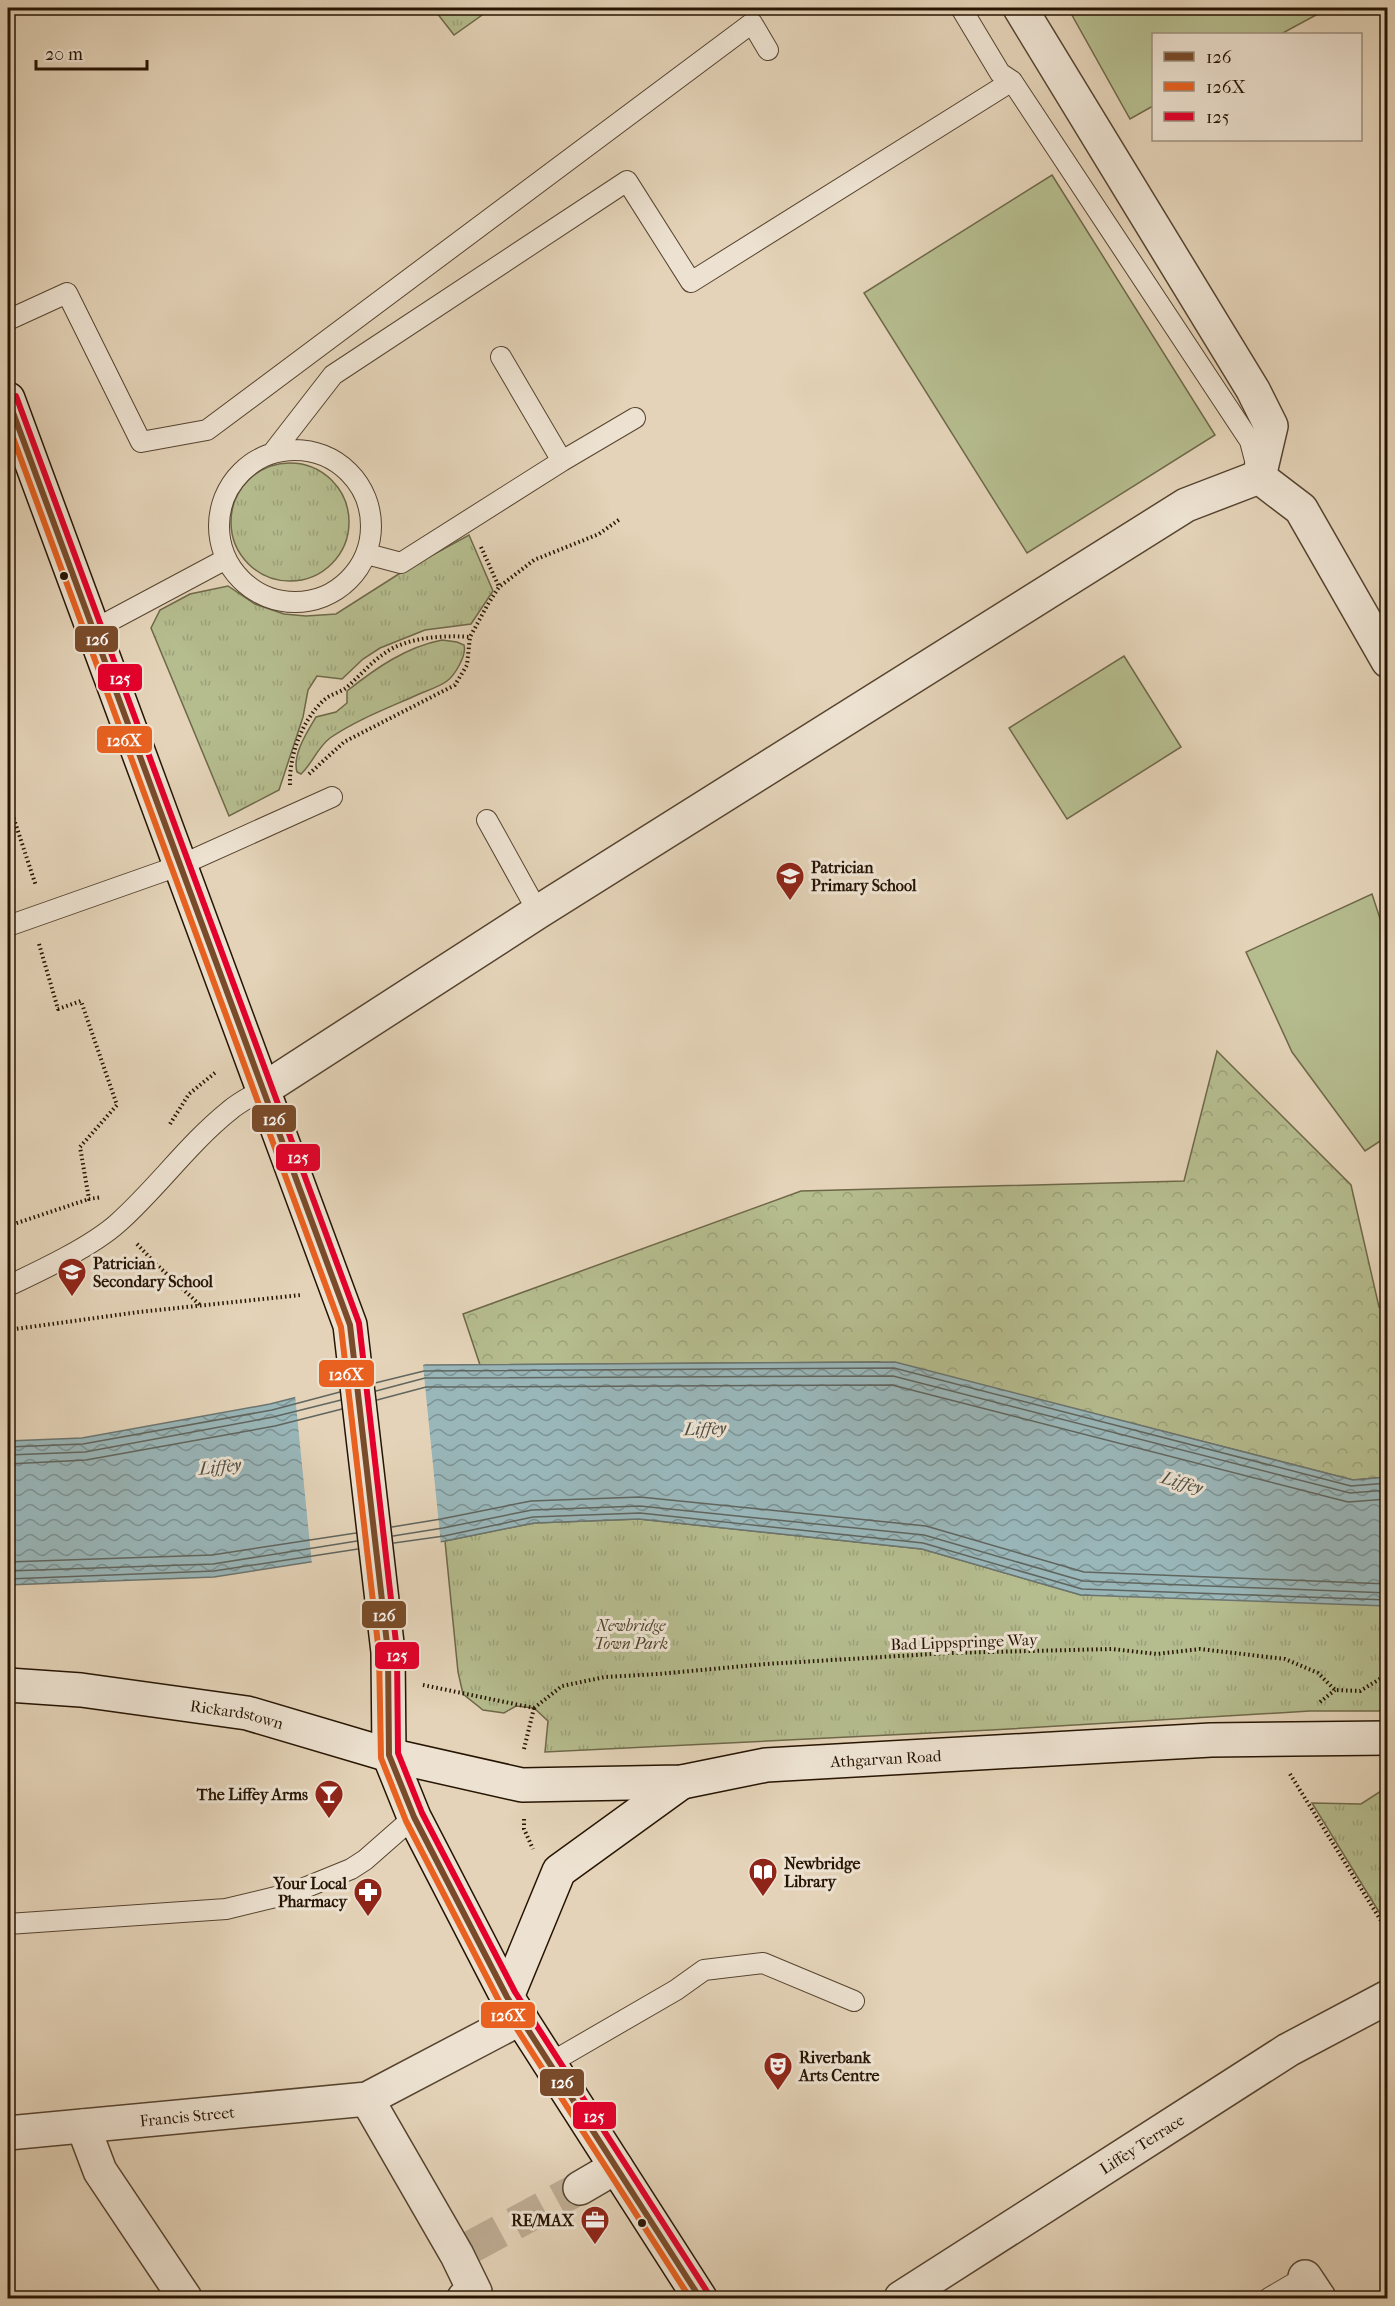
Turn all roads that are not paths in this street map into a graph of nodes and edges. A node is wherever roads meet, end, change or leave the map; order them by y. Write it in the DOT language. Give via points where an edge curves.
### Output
graph roads {
  1 [pos="962,8"];
  2 [pos="1020,8"];
  3 [pos="768,50"];
  4 [pos="1012,81"];
  5 [pos="8,320"];
  6 [pos="501,357"];
  7 [pos="8,399"];
  8 [pos="635,418"];
  9 [pos="274,452"];
  10 [pos="562,461"];
  11 [pos="1259,477"];
  12 [pos="366,554"];
  13 [pos="226,559"];
  14 [pos="93,630"];
  15 [pos="1388,662"];
  16 [pos="332,797"];
  17 [pos="487,820"];
  18 [pos="181,865"];
  19 [pos="538,912"];
  20 [pos="8,926"];
  21 [pos="264,1089"];
  22 [pos="8,1286"];
  23 [pos="8,1685"];
  24 [pos="1388,1738"];
  25 [pos="389,1755"];
  26 [pos="682,1782"];
  27 [pos="414,1816"];
  28 [pos="8,1924"];
  29 [pos="1388,1997"];
  30 [pos="854,2001"];
  31 [pos="514,2007"];
  32 [pos="550,2063"];
  33 [pos="367,2099"];
  34 [pos="83,2126"];
  35 [pos="8,2133"];
  36 [pos="616,2167"];
  37 [pos="580,2188"];
  38 [pos="1312,2288"];
  39 [pos="185,2298"];
  40 [pos="464,2298"];
  41 [pos="700,2298"];
  42 [pos="901,2298"];
  43 [pos="1269,2298"];
  1 -- 4 [label="lane" via="1000,73"];
  2 -- 11 [label="street" via="1253,390 1271,426"];
  3 -- 5 [label="lane" via="752,23 207,430 141,442 67,293"];
  4 -- 9 [label="lane" via="691,282 627,181 333,375"];
  4 -- 11 [label="lane" via="1250,441"];
  6 -- 10 [label="lane"];
  7 -- 14 [label="street"];
  8 -- 10 [label="lane"];
  9 -- 12 [label="lane" via="297,448 324,454 359,483 372,520"];
  9 -- 13 [label="lane" via="238,475 222,502 219,530"];
  10 -- 12 [label="lane" via="401,563"];
  11 -- 15 [label="street" via="1301,509"];
  11 -- 19 [label="street" via="1185,505"];
  12 -- 13 [label="lane" via="359,568 337,589 302,602 261,594 242,581"];
  13 -- 14 [label="lane"];
  14 -- 18 [label="street"];
  16 -- 18 [label="lane"];
  17 -- 19 [label="lane"];
  18 -- 20 [label="lane"];
  18 -- 21 [label="street"];
  19 -- 21 [label="street"];
  21 -- 22 [label="lane" via="230,1109 119,1223"];
  21 -- 25 [label="street" via="350,1325 389,1665"];
  23 -- 25 [label="street, Rickardstown" via="81,1690 247,1713"];
  24 -- 26 [label="street, Athgarvan Road" via="1212,1740 766,1765"];
  25 -- 26 [label="street, Athgarvan Road" via="522,1785"];
  25 -- 27 [label="street"];
  26 -- 31 [label="street" via="559,1871"];
  27 -- 28 [label="lane" via="351,1869 292,1893 226,1909"];
  27 -- 31 [label="street"];
  29 -- 42 [label="street, Liffey Terrace" via="1288,2050"];
  30 -- 32 [label="lane" via="763,1963 704,1970"];
  31 -- 32 [label="street"];
  31 -- 33 [label="street"];
  32 -- 36 [label="street"];
  33 -- 34 [label="street, Francis Street"];
  33 -- 40 [label="street" via="464,2251 475,2292"];
  34 -- 35 [label="street, Francis Street"];
  34 -- 39 [label="street" via="100,2171"];
  36 -- 37 [label="street"];
  36 -- 41 [label="street"];
  38 -- 43 [label="lane"];
}
